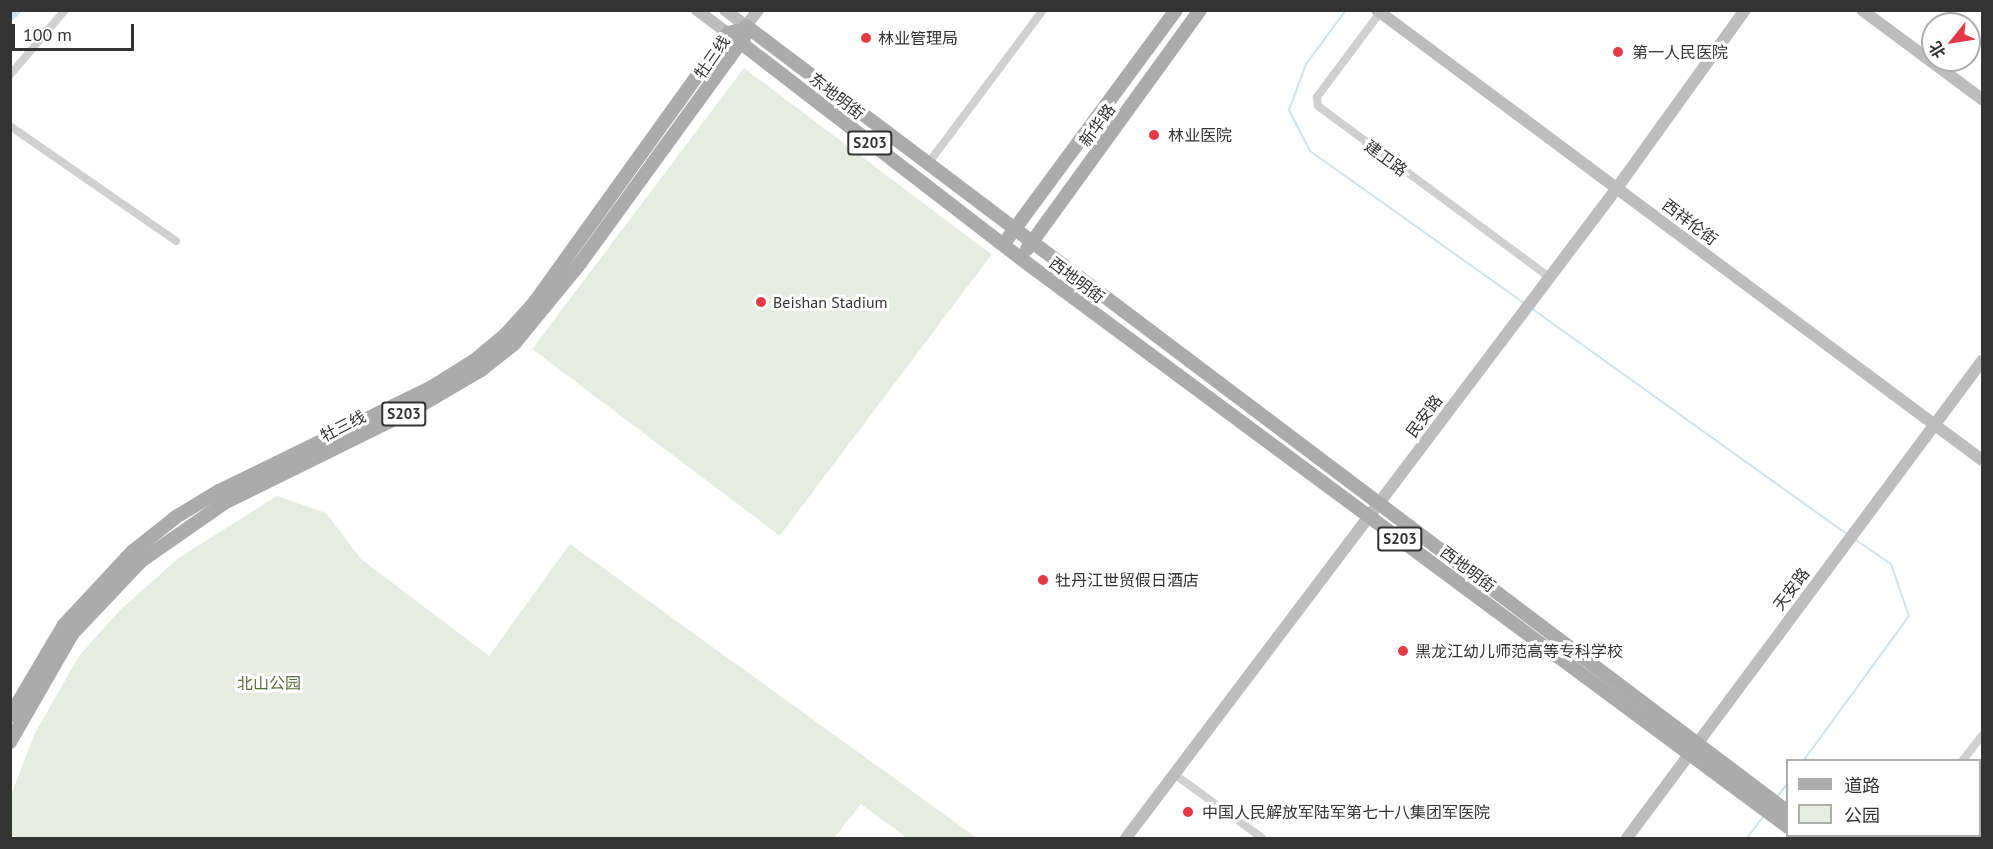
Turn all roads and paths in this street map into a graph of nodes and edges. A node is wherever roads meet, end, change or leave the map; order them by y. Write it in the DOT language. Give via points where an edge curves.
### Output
graph roads {
  1 [pos="65,10"];
  2 [pos="698,10"];
  3 [pos="725,10"];
  4 [pos="759,10"];
  5 [pos="1042,10"];
  6 [pos="1176,10"];
  7 [pos="1200,10"];
  8 [pos="1745,10"];
  9 [pos="1862,10"];
  10 [pos="1380,11"];
  11 [pos="746,27"];
  12 [pos="728,33"];
  13 [pos="743,44"];
  14 [pos="10,75"];
  15 [pos="1983,99"];
  16 [pos="10,126"];
  17 [pos="927,165"];
  18 [pos="1617,188"];
  19 [pos="1022,238"];
  20 [pos="176,241"];
  21 [pos="1012,252"];
  22 [pos="1549,277"];
  23 [pos="1983,361"];
  24 [pos="1935,424"];
  25 [pos="1983,460"];
  26 [pos="1372,511"];
  27 [pos="10,716"];
  28 [pos="1983,736"];
  29 [pos="10,742"];
  30 [pos="1692,749"];
  31 [pos="1964,759"];
  32 [pos="1174,774"];
  33 [pos="1786,811"];
  34 [pos="1786,825"];
  35 [pos="1126,838"];
  36 [pos="1262,838"];
  37 [pos="1627,838"];
  1 -- 14 [label="street"];
  2 -- 12 [label="street, 东地明街"];
  3 -- 11 [label="street, 东地明街"];
  4 -- 11 [label="street"];
  5 -- 17 [label="street"];
  6 -- 19 [label="main road"];
  7 -- 19 [label="main road, 新华路"];
  8 -- 18 [label="street, 民安路"];
  9 -- 15 [label="street"];
  10 -- 18 [label="street, 西祥伦街"];
  10 -- 22 [label="street, 建卫路" via="1317,97 1318,106"];
  11 -- 12 [label="main road, 牡三线"];
  11 -- 13 [label="main road, 牡三线 / S203"];
  11 -- 17 [label="main road, 东地明街 / S203"];
  12 -- 13 [label="main road, 东地明街 / S203"];
  12 -- 27 [label="main road, 牡三线 / S203" via="534,303 506,333 475,360 432,387 219,491 133,550 64,625"];
  13 -- 21 [label="main road, 东地明街 / S203"];
  13 -- 29 [label="main road, 牡三线 / S203" via="514,344 481,370 413,410 224,503 141,561 72,634"];
  16 -- 20 [label="street"];
  17 -- 19 [label="main road, 东地明街 / S203"];
  18 -- 22 [label="street, 民安路"];
  18 -- 24 [label="street, 西祥伦街"];
  19 -- 21 [label="main road, 新华路"];
  19 -- 21 [label="main road"];
  19 -- 26 [label="main road, 西地明街 / S203"];
  21 -- 26 [label="main road, 西地明街 / S203"];
  22 -- 26 [label="street, 民安路"];
  23 -- 24 [label="street, 天安路"];
  24 -- 25 [label="street, 西祥伦街"];
  24 -- 30 [label="street, 天安路"];
  26 -- 30 [label="main road, 西地明街 / S203"];
  26 -- 32 [label="street, 民安路"];
  28 -- 31 [label="street"];
  30 -- 33 [label="main road, 西地明街 / S203"];
  30 -- 34 [label="main road, 西地明街 / S203"];
  30 -- 37 [label="street, 天安路"];
  32 -- 35 [label="street, 民安路"];
  32 -- 36 [label="street"];
}
